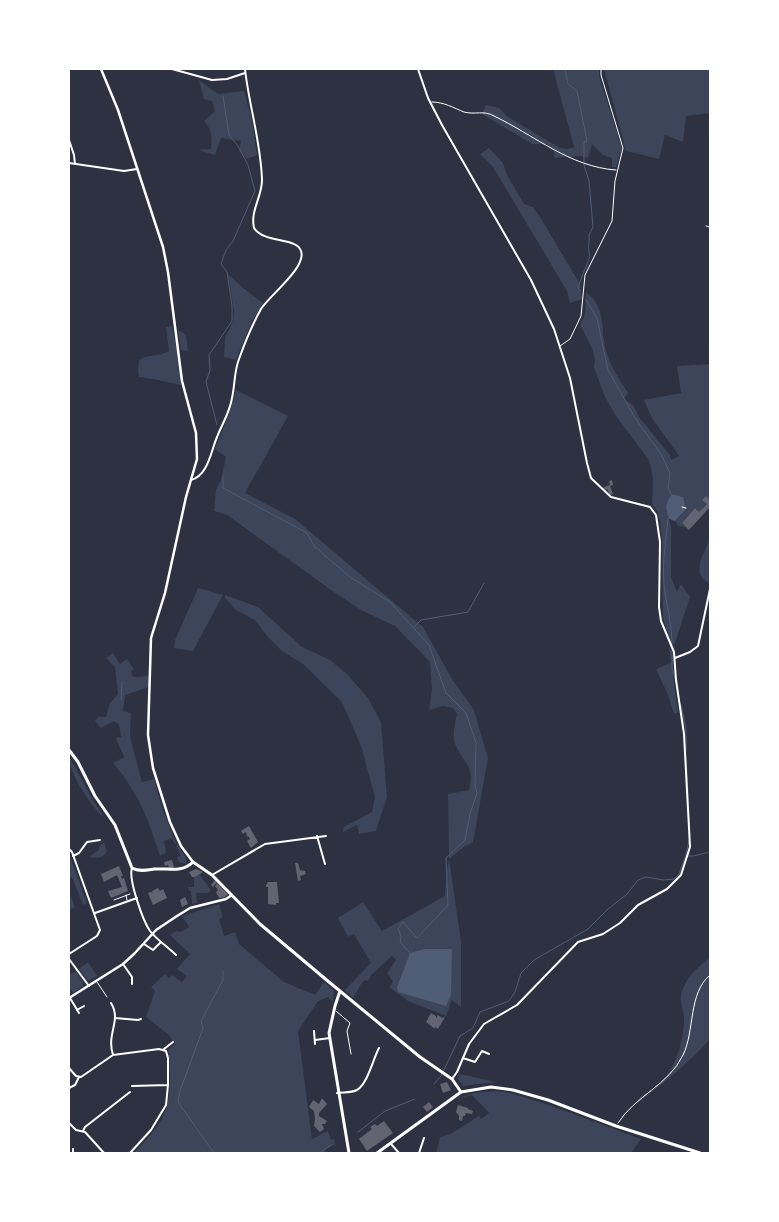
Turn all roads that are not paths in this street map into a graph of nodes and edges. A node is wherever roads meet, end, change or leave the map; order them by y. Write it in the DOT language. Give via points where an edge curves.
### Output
graph roads {
  1 [pos="101,69"];
  2 [pos="172,69"];
  3 [pos="178,69"];
  4 [pos="245,69"];
  5 [pos="418,69"];
  6 [pos="601,69"];
  7 [pos="245,73"];
  8 [pos="69,140"];
  9 [pos="69,163"];
  10 [pos="75,164"];
  11 [pos="138,168"];
  12 [pos="560,346"];
  13 [pos="191,480"];
  14 [pos="710,589"];
  15 [pos="675,658"];
  16 [pos="69,750"];
  17 [pos="317,836"];
  18 [pos="326,836"];
  19 [pos="100,840"];
  20 [pos="69,849"];
  21 [pos="73,856"];
  22 [pos="193,862"];
  23 [pos="325,864"];
  24 [pos="132,868"];
  25 [pos="212,875"];
  26 [pos="130,894"];
  27 [pos="233,894"];
  28 [pos="126,896"];
  29 [pos="137,898"];
  30 [pos="114,900"];
  31 [pos="128,900"];
  32 [pos="94,913"];
  33 [pos="151,934"];
  34 [pos="161,942"];
  35 [pos="143,944"];
  36 [pos="69,954"];
  37 [pos="176,955"];
  38 [pos="69,959"];
  39 [pos="123,964"];
  40 [pos="96,981"];
  41 [pos="132,984"];
  42 [pos="88,986"];
  43 [pos="340,991"];
  44 [pos="107,997"];
  45 [pos="69,998"];
  46 [pos="111,1003"];
  47 [pos="84,1006"];
  48 [pos="77,1010"];
  49 [pos="334,1010"];
  50 [pos="79,1013"];
  51 [pos="115,1018"];
  52 [pos="141,1018"];
  53 [pos="314,1031"];
  54 [pos="330,1038"];
  55 [pos="315,1040"];
  56 [pos="173,1042"];
  57 [pos="315,1044"];
  58 [pos="379,1048"];
  59 [pos="164,1049"];
  60 [pos="350,1054"];
  61 [pos="489,1054"];
  62 [pos="113,1055"];
  63 [pos="463,1058"];
  64 [pos="69,1068"];
  65 [pos="79,1077"];
  66 [pos="452,1079"];
  67 [pos="168,1085"];
  68 [pos="132,1086"];
  69 [pos="69,1088"];
  70 [pos="130,1092"];
  71 [pos="461,1092"];
  72 [pos="338,1093"];
  73 [pos="69,1123"];
  74 [pos="83,1131"];
  75 [pos="424,1138"];
  76 [pos="391,1144"];
  77 [pos="73,1149"];
  78 [pos="73,1153"];
  79 [pos="104,1153"];
  80 [pos="130,1153"];
  81 [pos="348,1153"];
  82 [pos="377,1153"];
  83 [pos="399,1153"];
  84 [pos="419,1153"];
  85 [pos="700,1153"];
  1 -- 11 [label="street"];
  2 -- 3 [label="street"];
  3 -- 7 [label="street" via="212,80 227,79"];
  4 -- 7 [label="street"];
  5 -- 12 [label="street" via="430,102 531,280"];
  6 -- 12 [label="lane" via="623,148 615,181 613,217 586,275 582,316 570,339"];
  7 -- 13 [label="street" via="258,137 262,181 253,213 254,228 262,236 296,244 301,249 302,256 296,270 267,302 256,320 237,364 232,402 211,454 202,473"];
  8 -- 10 [label="street"];
  9 -- 10 [label="street"];
  10 -- 11 [label="street" via="124,171"];
  11 -- 13 [label="street" via="167,262 184,389 197,441 197,459"];
  12 -- 15 [label="street" via="570,378 591,478 611,497 650,507 656,515 660,542 659,607 661,621"];
  13 -- 22 [label="street" via="165,593 152,633 148,736 150,754 170,822 181,846"];
  14 -- 15 [label="street" via="698,646 689,653"];
  15 -- 63 [label="street" via="684,734 690,847 681,875 663,892 638,905 603,934 578,942 517,1005 484,1024 471,1040"];
  16 -- 24 [label="main road" via="115,825"];
  17 -- 18 [label="street"];
  17 -- 23 [label="street"];
  17 -- 25 [label="street" via="265,844"];
  19 -- 21 [label="street" via="87,842 79,853"];
  20 -- 21 [label="street"];
  21 -- 32 [label="street"];
  22 -- 24 [label="main road" via="175,870"];
  22 -- 25 [label="main road"];
  24 -- 29 [label="street" via="131,877"];
  25 -- 27 [label="main road"];
  26 -- 28 [label="lane"];
  27 -- 33 [label="street" via="226,899 187,909"];
  27 -- 43 [label="main road" via="260,924"];
  28 -- 30 [label="lane"];
  28 -- 31 [label="lane"];
  29 -- 31 [label="street"];
  29 -- 33 [label="street"];
  31 -- 32 [label="street"];
  32 -- 36 [label="street" via="100,928 99,934"];
  33 -- 34 [label="street"];
  33 -- 35 [label="street"];
  34 -- 35 [label="street" via="153,950"];
  34 -- 37 [label="street"];
  35 -- 39 [label="street"];
  38 -- 42 [label="street"];
  39 -- 40 [label="street"];
  39 -- 41 [label="street" via="132,977"];
  40 -- 42 [label="street"];
  40 -- 44 [label="lane"];
  42 -- 45 [label="street"];
  43 -- 49 [label="main road"];
  43 -- 66 [label="main road"];
  45 -- 48 [label="street"];
  46 -- 51 [label="street"];
  47 -- 48 [label="street"];
  48 -- 50 [label="street"];
  49 -- 54 [label="main road" via="329,1029"];
  49 -- 60 [label="lane" via="350,1022 347,1031"];
  51 -- 52 [label="street"];
  51 -- 62 [label="street" via="110,1042"];
  53 -- 55 [label="street"];
  54 -- 55 [label="street"];
  54 -- 72 [label="main road"];
  55 -- 57 [label="street"];
  56 -- 59 [label="street"];
  58 -- 72 [label="street" via="372,1068 359,1088 352,1092"];
  59 -- 62 [label="street"];
  59 -- 67 [label="street" via="168,1058"];
  61 -- 63 [label="street" via="482,1051 475,1062"];
  62 -- 65 [label="street" via="89,1073"];
  63 -- 66 [label="street"];
  64 -- 65 [label="street"];
  65 -- 69 [label="street" via="75,1085"];
  66 -- 71 [label="main road"];
  67 -- 68 [label="street"];
  67 -- 80 [label="street" via="164,1110 151,1130"];
  70 -- 74 [label="street"];
  71 -- 76 [label="main road"];
  71 -- 85 [label="main road" via="484,1088 513,1090"];
  72 -- 81 [label="main road"];
  73 -- 74 [label="street" via="76,1130"];
  74 -- 79 [label="street"];
  75 -- 84 [label="street"];
  76 -- 82 [label="main road"];
  76 -- 83 [label="street"];
  77 -- 78 [label="street"];
}
